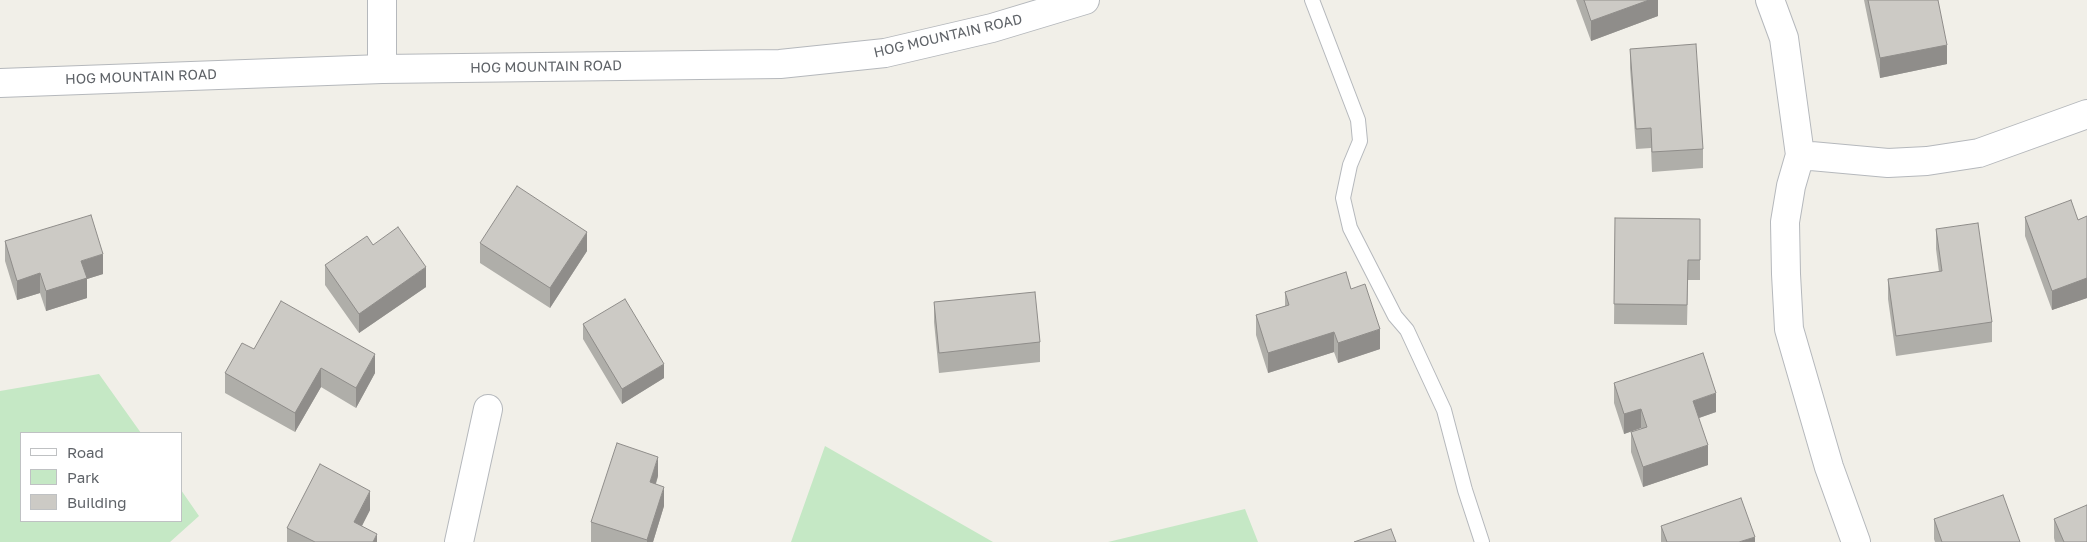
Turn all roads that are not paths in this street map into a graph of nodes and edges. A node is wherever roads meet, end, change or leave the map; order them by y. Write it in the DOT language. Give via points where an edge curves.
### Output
graph roads {
  1 [pos="382,0"];
  2 [pos="1085,0"];
  3 [pos="1312,0"];
  4 [pos="1770,0"];
  5 [pos="382,69"];
  6 [pos="0,83"];
  7 [pos="2087,114"];
  8 [pos="1800,155"];
  9 [pos="488,409"];
  10 [pos="459,542"];
  11 [pos="1482,542"];
  12 [pos="1856,542"];
  1 -- 5 [label="street"];
  2 -- 5 [label="street, HOG MOUNTAIN ROAD" via="992,28 885,53 812,61"];
  3 -- 11 [label="lane" via="1358,120 1360,141 1350,165 1343,198 1350,228 1395,316 1407,330 1444,410"];
  4 -- 8 [label="street" via="1784,38"];
  5 -- 6 [label="street, HOG MOUNTAIN ROAD"];
  7 -- 8 [label="street" via="1979,153 1927,161 1888,163"];
  8 -- 12 [label="street" via="1785,222 1789,329 1829,467"];
  9 -- 10 [label="street"];
}
